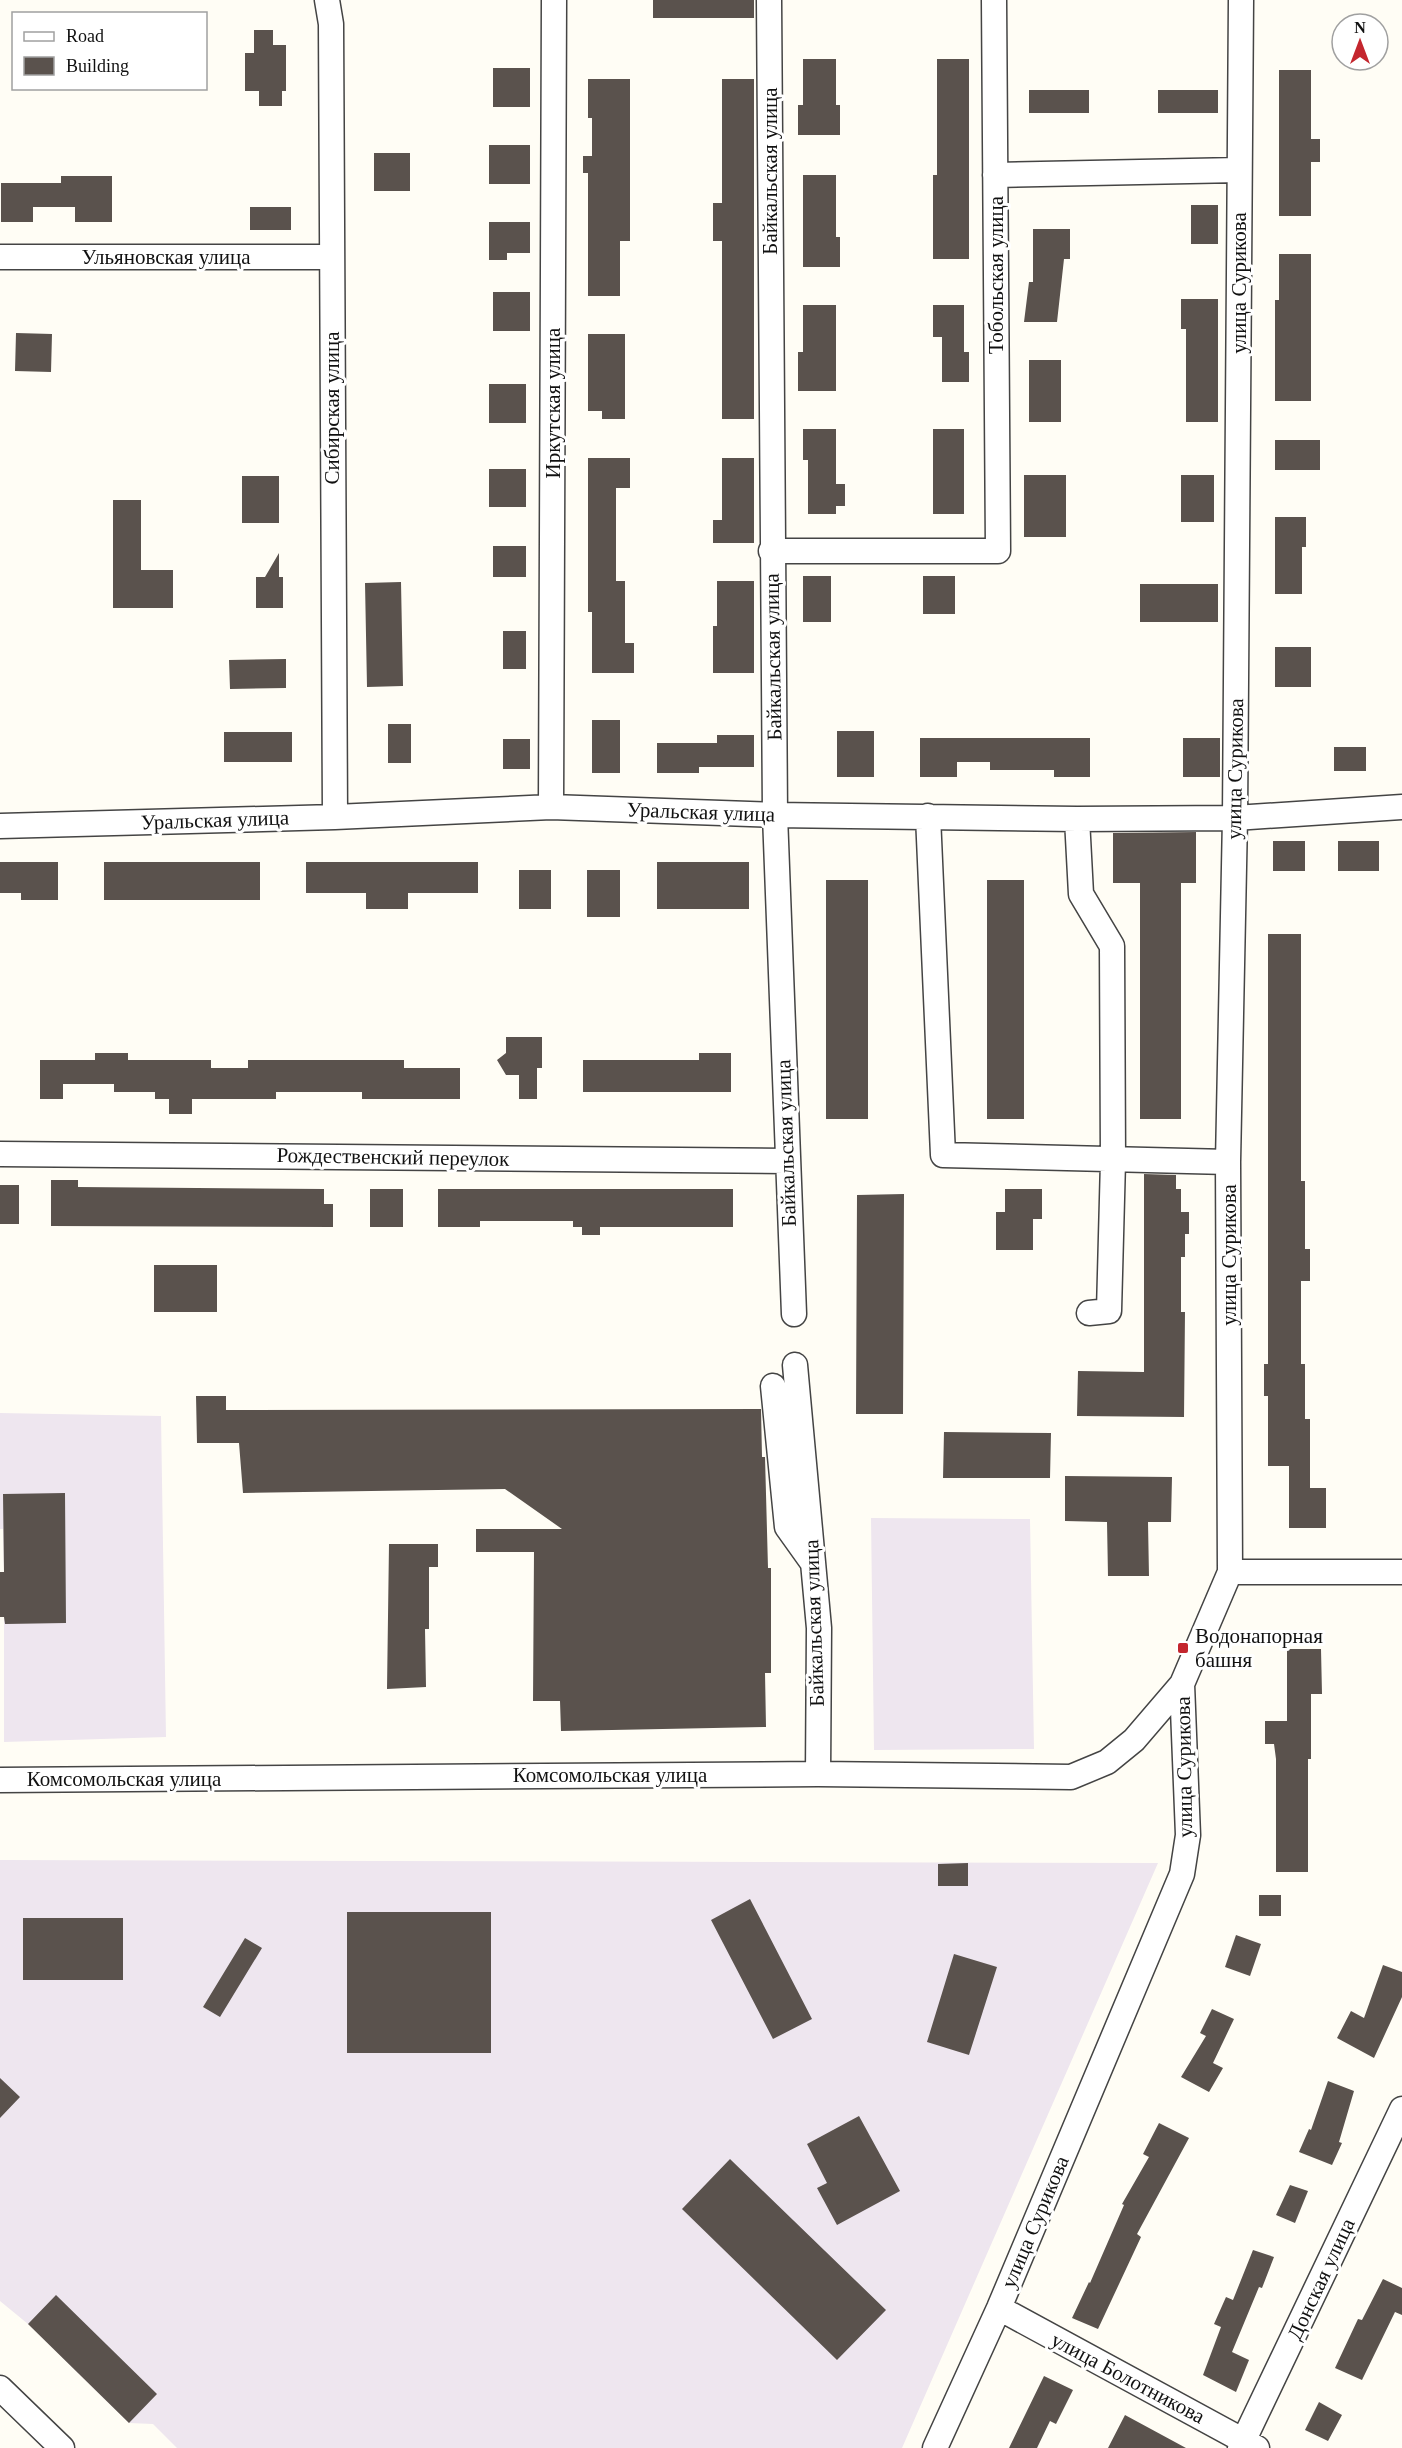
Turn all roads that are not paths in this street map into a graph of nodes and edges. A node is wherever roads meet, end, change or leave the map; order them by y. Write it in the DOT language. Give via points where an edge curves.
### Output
graph roads {
  1 [pos="327,0"];
  2 [pos="554,0"];
  3 [pos="769,0"];
  4 [pos="994,0"];
  5 [pos="1241,0"];
  6 [pos="1239,170"];
  7 [pos="995,175"];
  8 [pos="0,257"];
  9 [pos="331,257"];
  10 [pos="771,551"];
  11 [pos="551,807"];
  12 [pos="1402,807"];
  13 [pos="775,815"];
  14 [pos="928,816"];
  15 [pos="335,817"];
  16 [pos="1234,818"];
  17 [pos="1077,819"];
  18 [pos="0,826"];
  19 [pos="0,1154"];
  20 [pos="787,1161"];
  21 [pos="1113,1161"];
  22 [pos="1228,1162"];
  23 [pos="1089,1312"];
  24 [pos="794,1314"];
  25 [pos="795,1365"];
  26 [pos="772,1386"];
  27 [pos="814,1564"];
  28 [pos="1230,1572"];
  29 [pos="1402,1572"];
  30 [pos="1182,1683"];
  31 [pos="818,1774"];
  32 [pos="0,1780"];
  33 [pos="1402,2109"];
  34 [pos="999,2308"];
  35 [pos="0,2388"];
  36 [pos="1247,2446"];
  37 [pos="62,2448"];
  38 [pos="935,2448"];
  1 -- 9 [label="street, Сибирская улица" via="331,24"];
  2 -- 11 [label="street, Иркутская улица"];
  3 -- 10 [label="street, Байкальская улица"];
  4 -- 7 [label="street, Тобольская улица"];
  5 -- 6 [label="street, улица Сурикова"];
  6 -- 7 [label="street"];
  6 -- 16 [label="street, улица Сурикова"];
  7 -- 10 [label="street, Тобольская улица" via="998,550"];
  8 -- 9 [label="street, Ульяновская улица"];
  9 -- 15 [label="street, Сибирская улица"];
  10 -- 13 [label="street, Байкальская улица"];
  11 -- 13 [label="street, Уральская улица"];
  11 -- 15 [label="street, Уральская улица"];
  12 -- 16 [label="street, Уральская улица"];
  13 -- 14 [label="street, Уральская улица"];
  13 -- 20 [label="street, Байкальская улица"];
  14 -- 17 [label="street, Уральская улица"];
  14 -- 21 [label="street" via="943,1155"];
  15 -- 18 [label="street, Уральская улица"];
  16 -- 17 [label="street, Уральская улица"];
  16 -- 22 [label="street, улица Сурикова"];
  17 -- 21 [label="street" via="1081,894 1112,946"];
  19 -- 20 [label="street, Рождественский переулок"];
  20 -- 24 [label="street, Байкальская улица"];
  21 -- 22 [label="street"];
  21 -- 23 [label="street" via="1109,1311"];
  22 -- 28 [label="street, улица Сурикова"];
  25 -- 27 [label="street, Байкальская улица"];
  26 -- 27 [label="street" via="787,1527"];
  27 -- 31 [label="street, Байкальская улица" via="819,1628"];
  28 -- 29 [label="street"];
  28 -- 30 [label="street, улица Сурикова"];
  30 -- 31 [label="street, Комсомольская улица" via="1134,1740 1107,1762 1071,1777"];
  30 -- 34 [label="street, улица Сурикова" via="1188,1835 1182,1874"];
  31 -- 32 [label="street, Комсомольская улица"];
  33 -- 36 [label="street, Донская улица"];
  34 -- 36 [label="street, улица Болотникова"];
  34 -- 38 [label="street, улица Сурикова"];
  35 -- 37 [label="street"];
}
